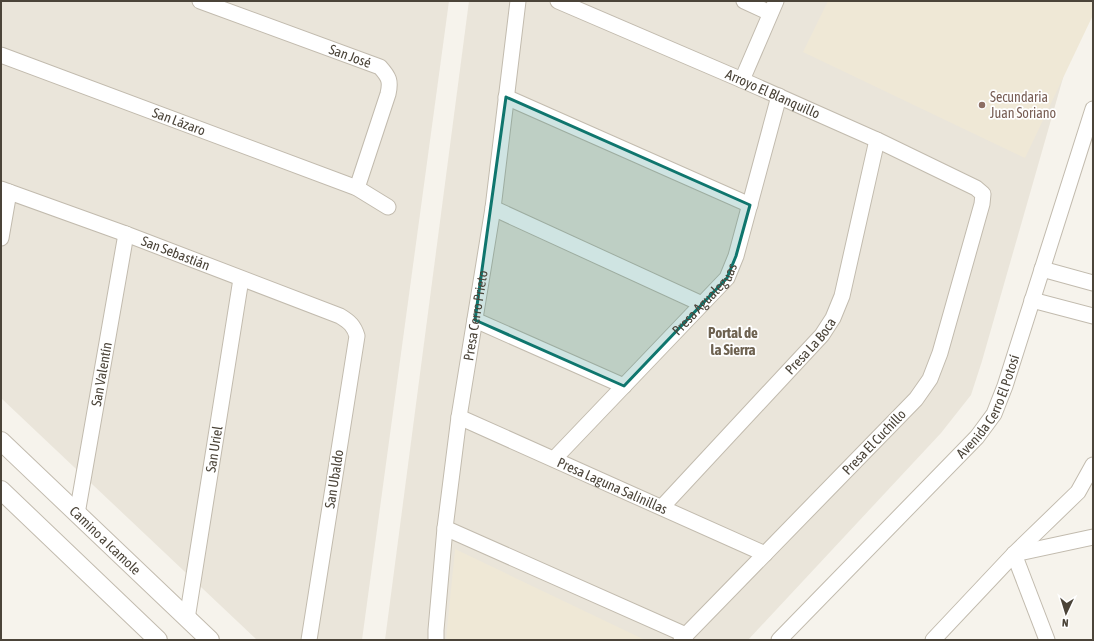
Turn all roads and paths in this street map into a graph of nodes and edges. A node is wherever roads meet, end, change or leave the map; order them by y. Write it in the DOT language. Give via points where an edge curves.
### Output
graph roads {
  1 [pos="200,1"];
  2 [pos="518,1"];
  3 [pos="558,1"];
  4 [pos="744,1"];
  5 [pos="773,7"];
  6 [pos="1,55"];
  7 [pos="742,80"];
  8 [pos="779,96"];
  9 [pos="506,97"];
  10 [pos="1093,109"];
  11 [pos="877,140"];
  12 [pos="357,188"];
  13 [pos="5,191"];
  14 [pos="983,194"];
  15 [pos="750,204"];
  16 [pos="388,207"];
  17 [pos="493,208"];
  18 [pos="126,234"];
  19 [pos="1,238"];
  20 [pos="1042,269"];
  21 [pos="241,279"];
  22 [pos="1093,283"];
  23 [pos="1032,300"];
  24 [pos="702,304"];
  25 [pos="1093,316"];
  26 [pos="475,320"];
  27 [pos="349,321"];
  28 [pos="624,386"];
  29 [pos="459,417"];
  30 [pos="1,441"];
  31 [pos="554,459"];
  32 [pos="1093,466"];
  33 [pos="1,490"];
  34 [pos="662,507"];
  35 [pos="77,514"];
  36 [pos="445,528"];
  37 [pos="1093,537"];
  38 [pos="765,554"];
  39 [pos="1014,554"];
  40 [pos="187,619"];
  41 [pos="436,635"];
  42 [pos="683,637"];
  43 [pos="158,640"];
  44 [pos="210,640"];
  45 [pos="309,640"];
  46 [pos="779,640"];
  47 [pos="933,640"];
  48 [pos="1047,640"];
  1 -- 12 [label="street, San José" via="380,68 388,76 388,94"];
  2 -- 9 [label="street, Presa Cerro Prieto"];
  3 -- 7 [label="street, Arroyo El Blanquillo"];
  4 -- 5 [label="street"];
  5 -- 7 [label="street"];
  6 -- 12 [label="street, San Lázaro"];
  7 -- 8 [label="street, Arroyo El Blanquillo"];
  8 -- 11 [label="street, Arroyo El Blanquillo"];
  8 -- 15 [label="street, Presa Agualeguas"];
  9 -- 15 [label="street"];
  9 -- 17 [label="street, Presa Cerro Prieto"];
  10 -- 20 [label="street, Avenida Cerro El Potosí"];
  11 -- 14 [label="street, Arroyo El Blanquillo" via="976,188"];
  11 -- 34 [label="street, Presa La Boca" via="842,296 833,318 822,335"];
  12 -- 16 [label="street, San Lázaro"];
  13 -- 18 [label="street, San Sebastián"];
  13 -- 19 [label="street"];
  14 -- 38 [label="street, Presa El Cuchillo" via="940,353 930,379 916,399"];
  15 -- 24 [label="street, Presa Agualeguas" via="736,256 726,278"];
  17 -- 24 [label="street"];
  17 -- 26 [label="street, Presa Cerro Prieto"];
  18 -- 21 [label="street, San Sebastián"];
  18 -- 35 [label="street, San Valentín"];
  20 -- 22 [label="street"];
  20 -- 23 [label="street, Avenida Cerro El Potosí"];
  21 -- 27 [label="street, San Sebastián"];
  21 -- 40 [label="street, San Uriel"];
  23 -- 25 [label="street"];
  23 -- 46 [label="street, Avenida Cerro El Potosí" via="994,414 977,437"];
  24 -- 28 [label="street, Presa Agualeguas"];
  26 -- 28 [label="street"];
  26 -- 29 [label="street, Presa Cerro Prieto"];
  27 -- 45 [label="street, San Ubaldo" via="357,336"];
  28 -- 31 [label="street, Presa Agualeguas"];
  29 -- 31 [label="street, Presa Laguna Salinillas"];
  29 -- 36 [label="street, Presa Cerro Prieto"];
  30 -- 35 [label="street, Camino a Icamole"];
  31 -- 34 [label="street, Presa Laguna Salinillas"];
  32 -- 39 [label="street" via="1078,492"];
  33 -- 43 [label="street"];
  34 -- 38 [label="street, Presa Laguna Salinillas"];
  35 -- 40 [label="street, Camino a Icamole"];
  36 -- 41 [label="street, Presa Cerro Prieto"];
  36 -- 42 [label="street"];
  37 -- 39 [label="street"];
  38 -- 42 [label="street, Presa El Cuchillo"];
  39 -- 47 [label="street"];
  39 -- 48 [label="street"];
  40 -- 44 [label="street, Camino a Icamole"];
}
